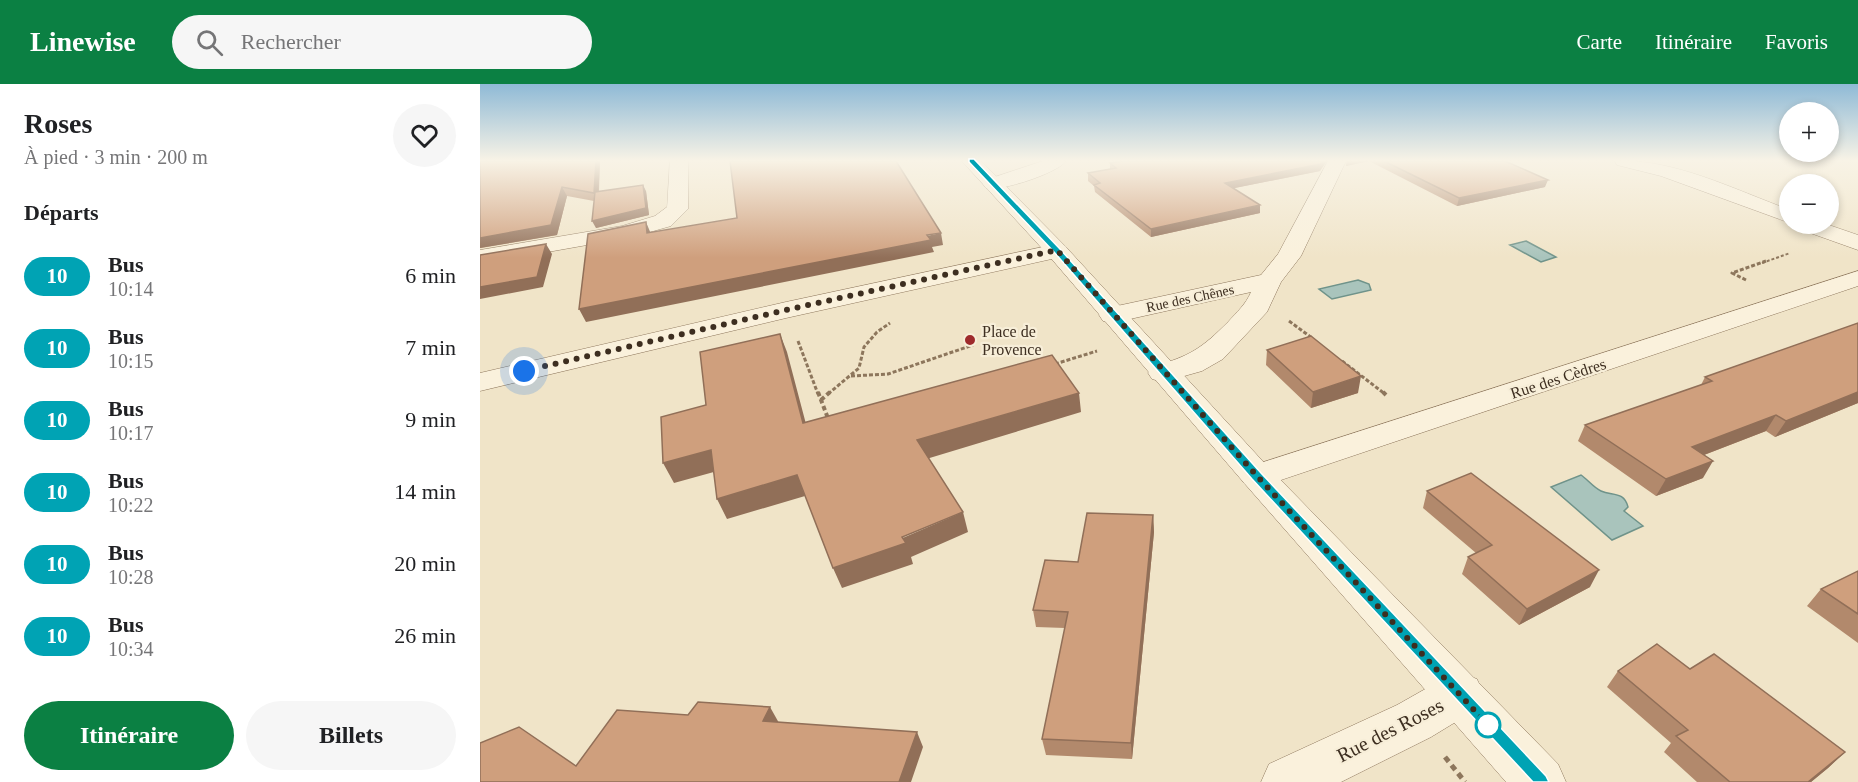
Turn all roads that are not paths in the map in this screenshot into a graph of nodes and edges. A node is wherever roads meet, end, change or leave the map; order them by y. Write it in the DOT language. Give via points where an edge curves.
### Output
graph roads {
  1 [pos="678,194"];
  2 [pos="1003,194"];
  3 [pos="1320,194"];
  4 [pos="1726,194"];
  5 [pos="1779,213"];
  6 [pos="1834,234"];
  7 [pos="1858,243"];
  8 [pos="1057,250"];
  9 [pos="480,257"];
  10 [pos="1858,278"];
  11 [pos="1269,281"];
  12 [pos="1112,315"];
  13 [pos="1163,373"];
  14 [pos="480,382"];
  15 [pos="1257,476"];
  16 [pos="1460,694"];
  17 [pos="1287,782"];
  18 [pos="1540,782"];
  1 -- 9 [label="street" via="677,209 663,220 624,232"];
  2 -- 8 [label="street"];
  3 -- 11 [label="street, Rue des Chênes" via="1288,256"];
  4 -- 5 [label="street"];
  6 -- 7 [label="street"];
  8 -- 12 [label="street"];
  8 -- 14 [label="street"];
  10 -- 15 [label="street, Rue des Cèdres"];
  11 -- 12 [label="street, Rue des Chênes"];
  11 -- 13 [label="street, Rue des Chênes" via="1257,306 1213,353 1192,365"];
  12 -- 13 [label="street"];
  13 -- 15 [label="street"];
  15 -- 16 [label="street"];
  16 -- 17 [label="street, Rue des Roses" via="1414,721"];
  16 -- 18 [label="street"];
}
